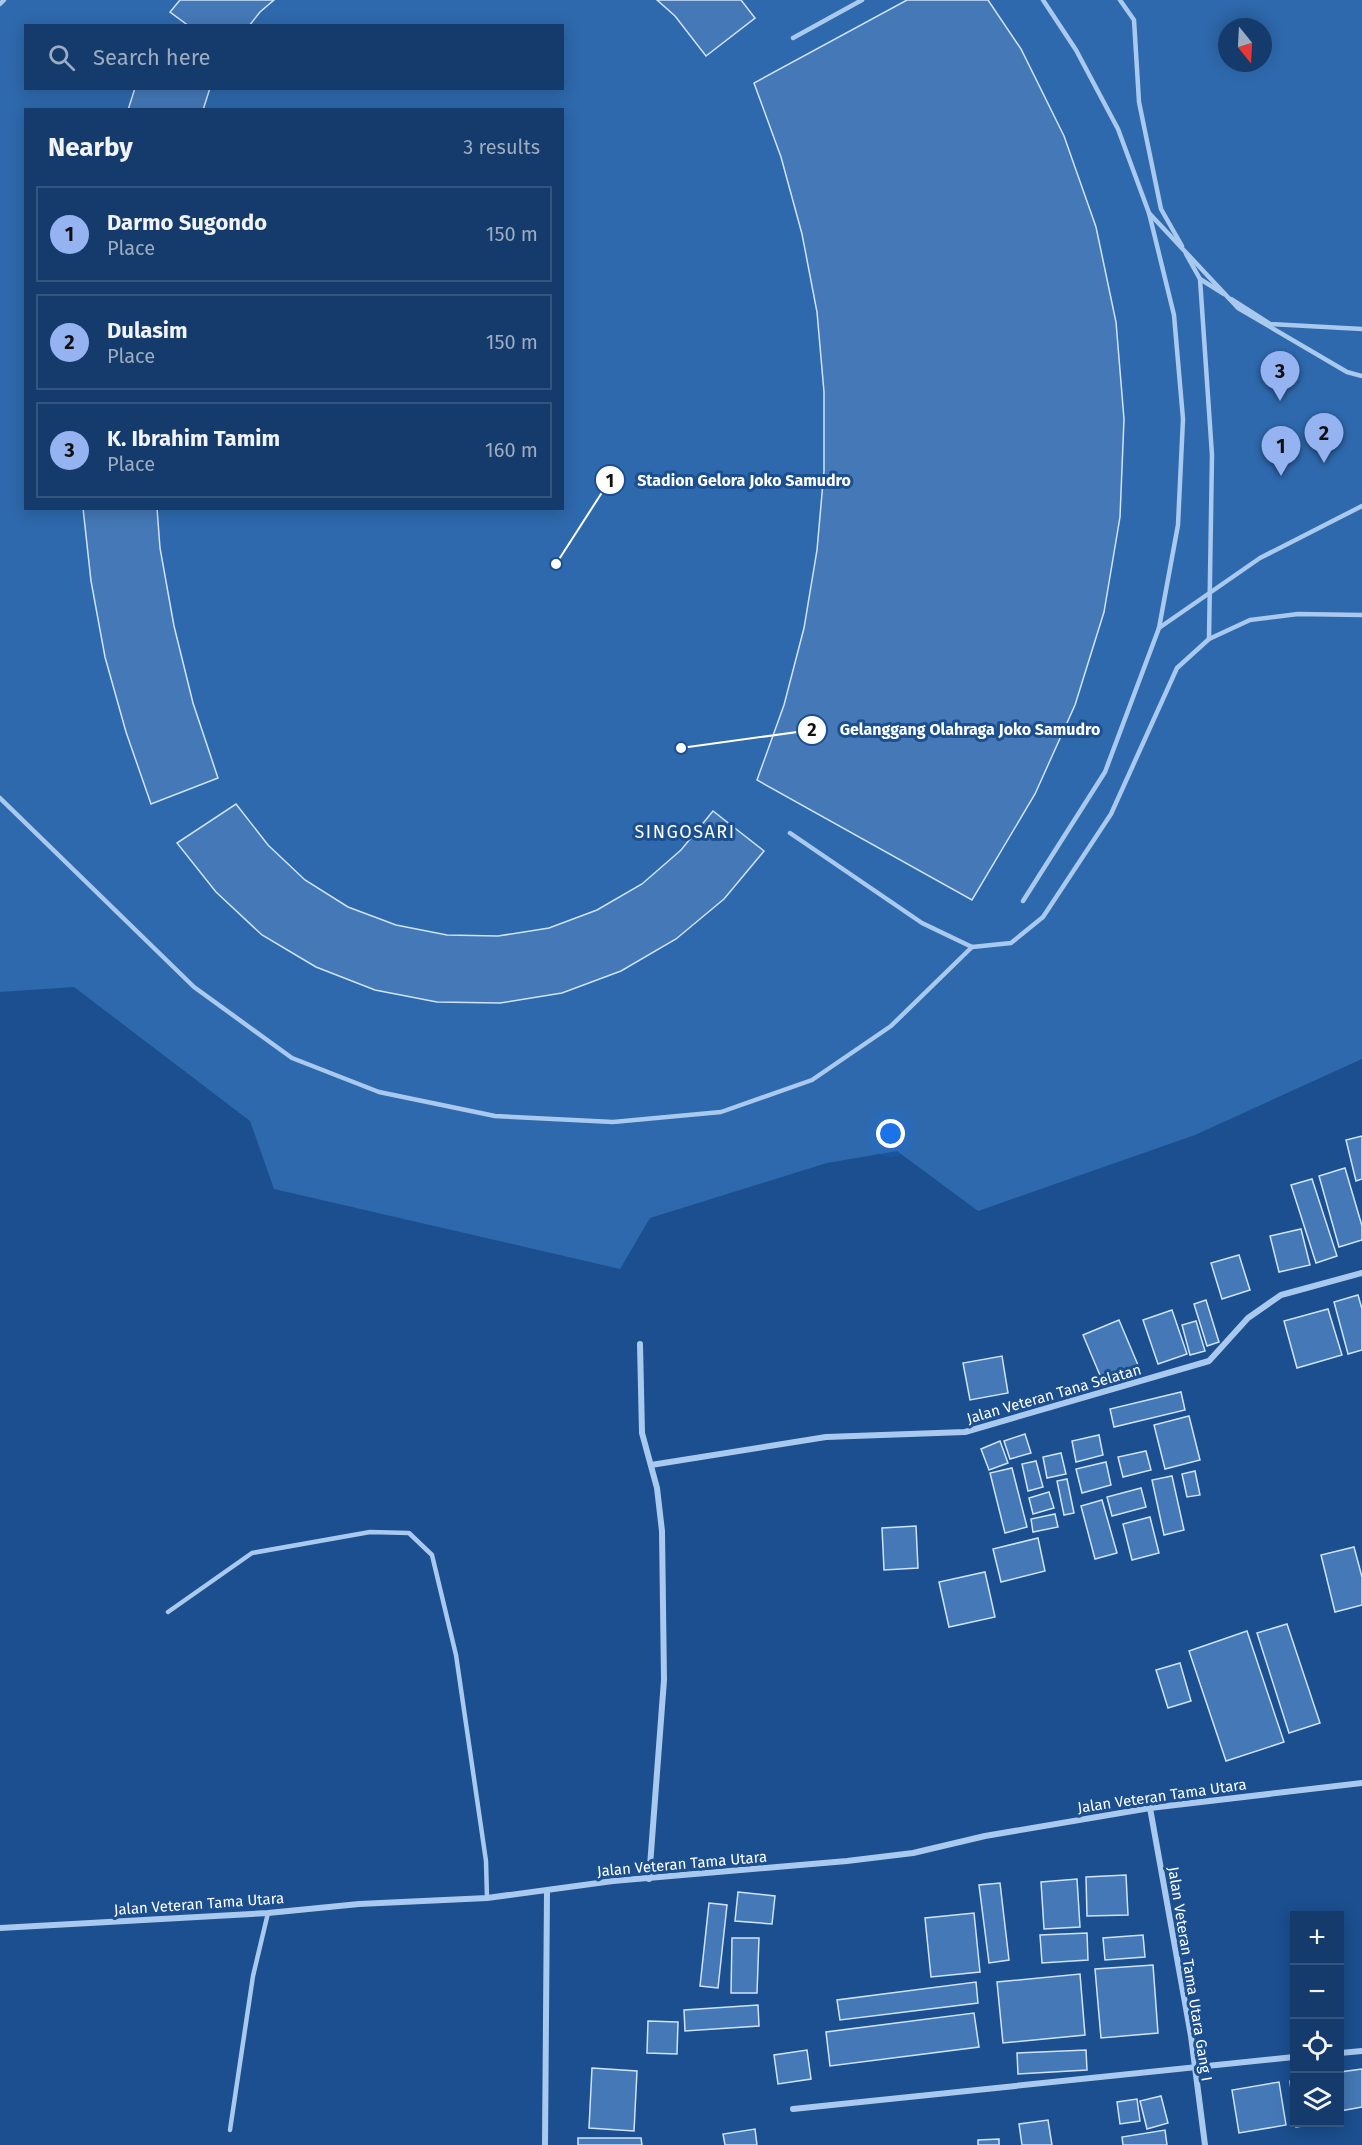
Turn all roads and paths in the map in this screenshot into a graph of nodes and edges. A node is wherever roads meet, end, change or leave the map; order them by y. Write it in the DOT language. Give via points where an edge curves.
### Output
graph roads {
  1 [pos="4,0"];
  2 [pos="862,0"];
  3 [pos="1042,0"];
  4 [pos="1120,0"];
  5 [pos="0,4"];
  6 [pos="793,38"];
  7 [pos="1149,213"];
  8 [pos="1200,279"];
  9 [pos="1362,329"];
  10 [pos="1362,376"];
  11 [pos="1362,506"];
  12 [pos="1362,615"];
  13 [pos="1159,628"];
  14 [pos="1209,639"];
  15 [pos="0,798"];
  16 [pos="790,833"];
  17 [pos="1023,901"];
  18 [pos="972,947"];
  19 [pos="1362,1273"];
  20 [pos="640,1344"];
  21 [pos="651,1466"];
  22 [pos="168,1612"];
  23 [pos="1362,1783"];
  24 [pos="1150,1808"];
  25 [pos="650,1879"];
  26 [pos="547,1891"];
  27 [pos="487,1898"];
  28 [pos="268,1913"];
  29 [pos="0,1928"];
  30 [pos="1362,2050"];
  31 [pos="1344,2052"];
  32 [pos="1290,2057"];
  33 [pos="1194,2066"];
  34 [pos="793,2109"];
  35 [pos="230,2130"];
  36 [pos="545,2145"];
  37 [pos="1205,2145"];
  1 -- 5 [label="lane"];
  2 -- 6 [label="lane"];
  3 -- 7 [label="lane" via="1076,50 1118,129"];
  4 -- 8 [label="lane" via="1134,20 1139,102 1161,209"];
  7 -- 10 [label="lane, bridge" via="1238,308 1347,372"];
  7 -- 13 [label="lane, bridge" via="1173,315 1183,419 1178,525"];
  8 -- 9 [label="lane" via="1270,324"];
  8 -- 14 [label="lane" via="1212,455"];
  11 -- 13 [label="lane, bridge" via="1260,558"];
  12 -- 14 [label="lane" via="1298,614 1250,620"];
  13 -- 17 [label="lane" via="1105,772"];
  14 -- 18 [label="lane" via="1177,668 1111,814 1043,917 1011,943"];
  15 -- 18 [label="lane" via="195,987 292,1058 379,1092 495,1116 613,1122 721,1112 812,1080 891,1026"];
  16 -- 18 [label="lane" via="922,923"];
  19 -- 21 [label="street, Jalan Veteran Tana Selatan" via="1281,1295 1248,1318 1209,1361 965,1432 826,1437"];
  20 -- 21 [label="street" via="642,1433"];
  21 -- 25 [label="street" via="660,1506 664,1680"];
  22 -- 27 [label="lane" via="252,1554 370,1532 409,1533 432,1556 456,1655 486,1861"];
  23 -- 24 [label="street, Jalan Veteran Tama Utara"];
  24 -- 25 [label="street, Jalan Veteran Tama Utara" via="985,1836 913,1853"];
  24 -- 33 [label="street, Jalan Veteran Tama Utara Gang I"];
  25 -- 26 [label="street, Jalan Veteran Tama Utara"];
  26 -- 27 [label="street, Jalan Veteran Tama Utara"];
  26 -- 36 [label="street"];
  27 -- 28 [label="street, Jalan Veteran Tama Utara"];
  28 -- 29 [label="street, Jalan Veteran Tama Utara"];
  28 -- 35 [label="lane" via="253,1976"];
  30 -- 31 [label="street"];
  32 -- 33 [label="street"];
  33 -- 34 [label="street"];
  33 -- 37 [label="street, Jalan Veteran Tama Utara Gang I"];
}
